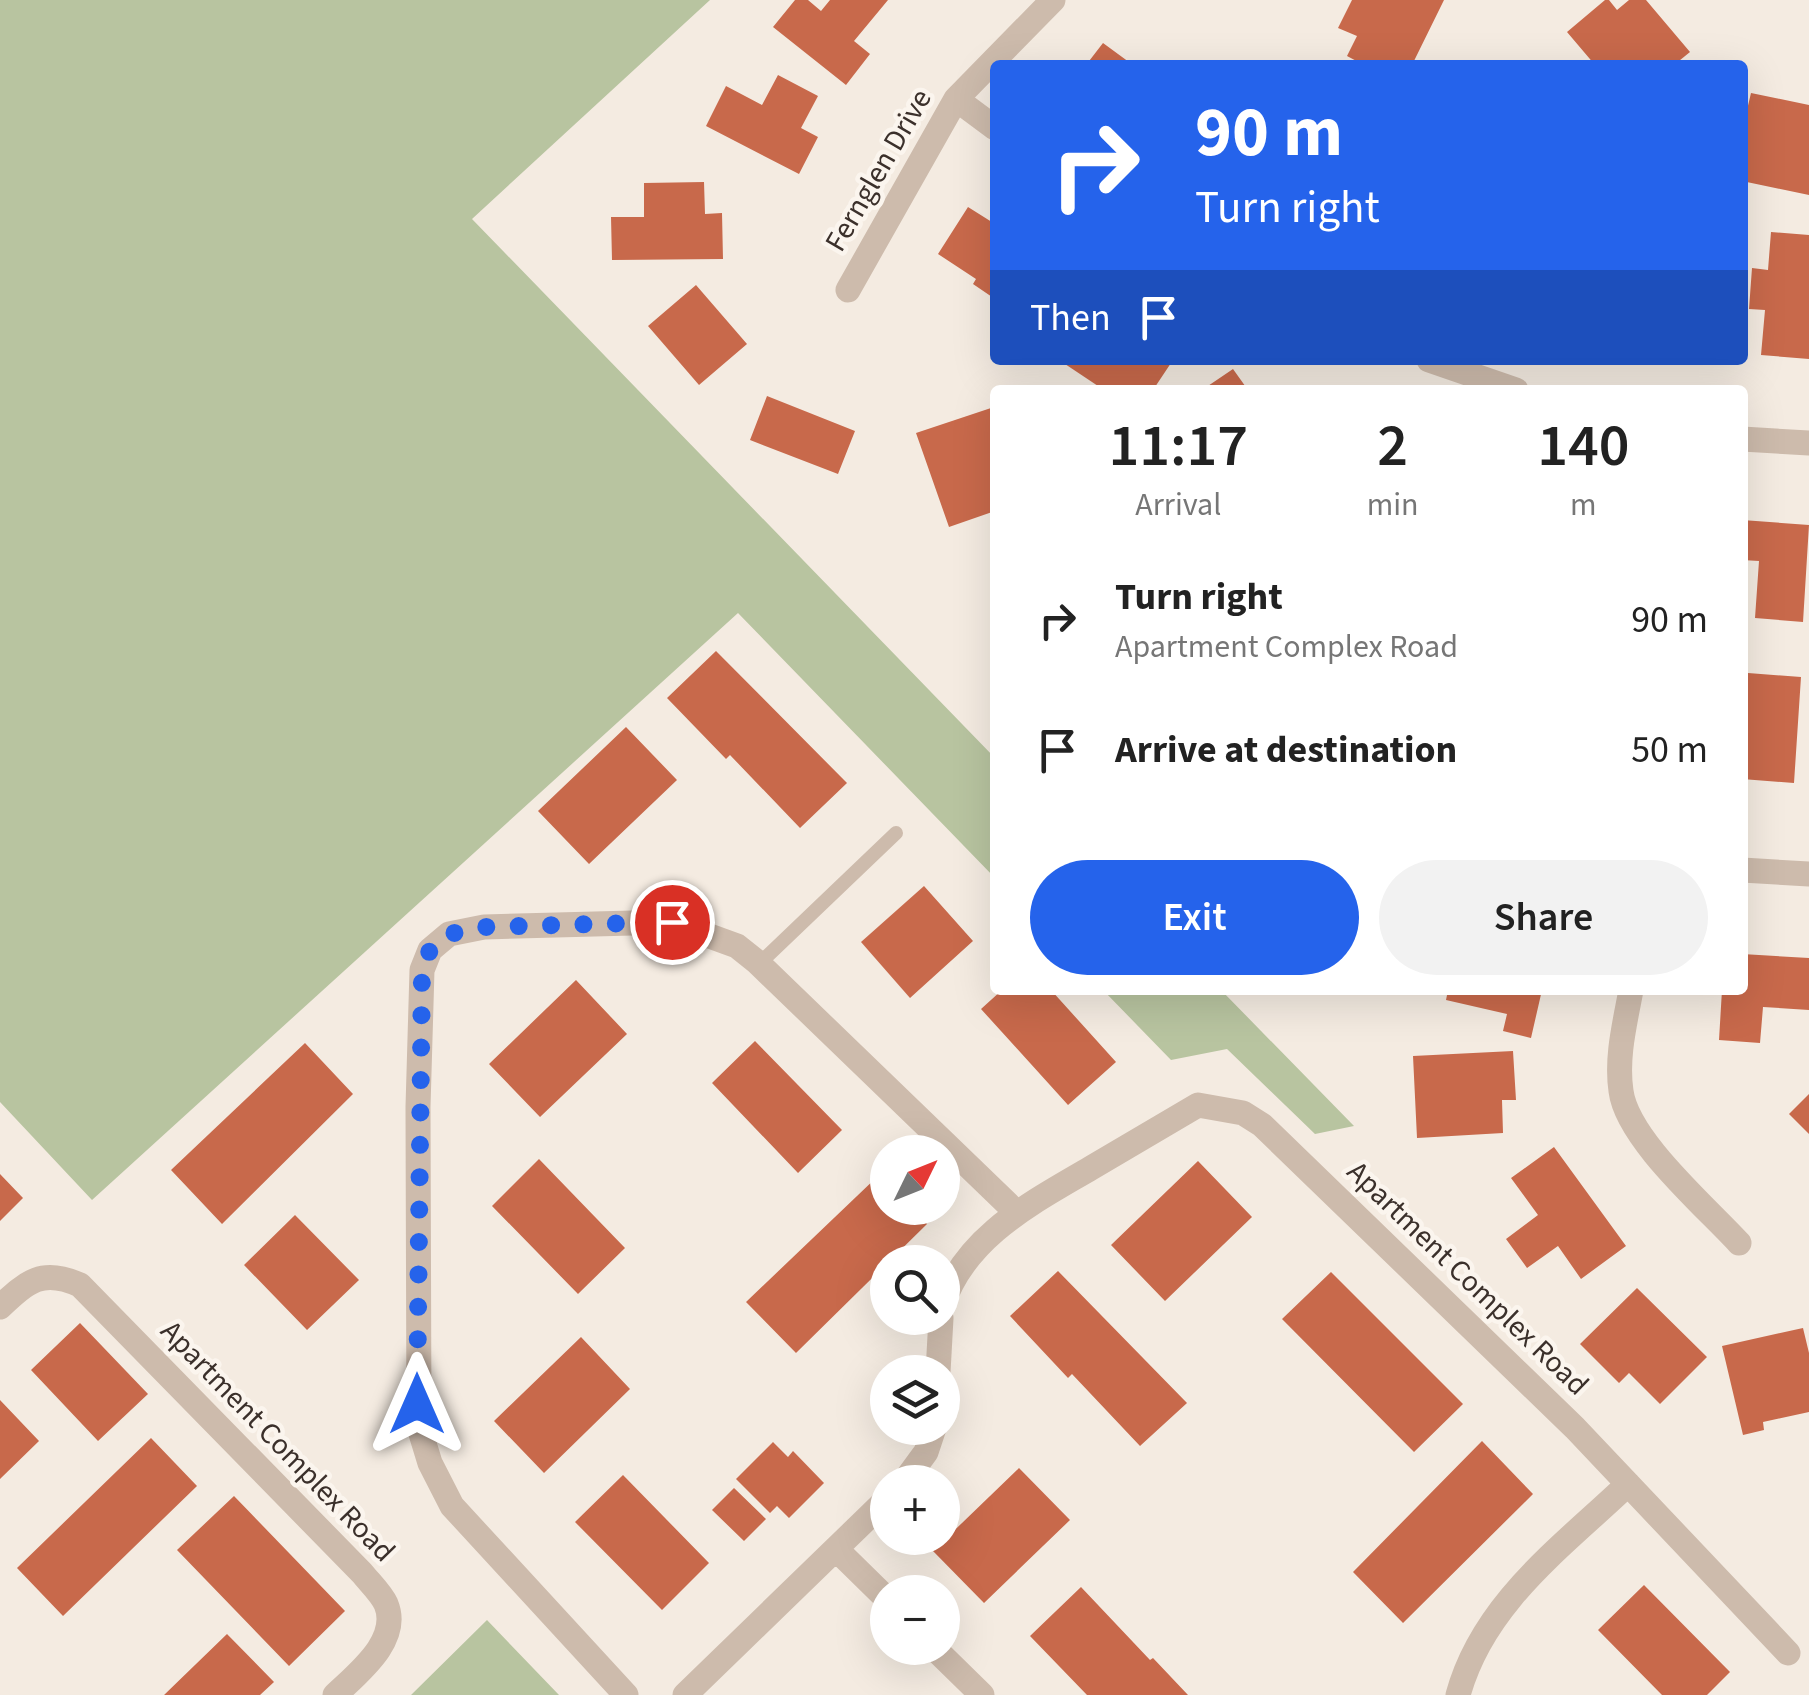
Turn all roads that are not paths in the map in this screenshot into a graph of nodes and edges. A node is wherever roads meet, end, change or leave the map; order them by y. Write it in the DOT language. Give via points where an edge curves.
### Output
graph roads {
  1 [pos="1053,0"];
  2 [pos="994,60"];
  3 [pos="990,64"];
  4 [pos="956,99"];
  5 [pos="990,124"];
  6 [pos="848,290"];
  7 [pos="1444,365"];
  8 [pos="1502,385"];
  9 [pos="1748,439"];
  10 [pos="1809,443"];
  11 [pos="896,833"];
  12 [pos="1748,870"];
  13 [pos="1809,874"];
  14 [pos="759,964"];
  15 [pos="1630,995"];
  16 [pos="1016,1212"];
  17 [pos="1739,1242"];
  18 [pos="960,1270"];
  19 [pos="0,1307"];
  20 [pos="1628,1484"];
  21 [pos="870,1516"];
  22 [pos="836,1549"];
  23 [pos="870,1582"];
  24 [pos="1788,1652"];
  25 [pos="951,1665"];
  26 [pos="336,1695"];
  27 [pos="626,1695"];
  28 [pos="684,1695"];
  29 [pos="982,1695"];
  30 [pos="1458,1695"];
  1 -- 2 [label="street, Fernglen Drive"];
  3 -- 4 [label="street, Fernglen Drive"];
  4 -- 5 [label="street"];
  4 -- 6 [label="street, Fernglen Drive"];
  7 -- 8 [label="street"];
  9 -- 10 [label="street"];
  11 -- 14 [label="lane"];
  12 -- 13 [label="street"];
  14 -- 16 [label="street"];
  14 -- 27 [label="street" via="737,946 672,922 484,927 449,934 430,950 422,970 419,1427 452,1506"];
  15 -- 17 [label="street" via="1619,1058 1628,1115 1640,1137"];
  16 -- 18 [label="street, Apartment Complex Road"];
  16 -- 20 [label="street, Apartment Complex Road" via="1198,1105 1243,1113 1436,1291"];
  19 -- 26 [label="street, Apartment Complex Road" via="28,1280 60,1276 80,1284 386,1602 390,1621 376,1655"];
  20 -- 24 [label="street, Apartment Complex Road"];
  20 -- 30 [label="street" via="1502,1604 1480,1638"];
  21 -- 22 [label="street"];
  22 -- 23 [label="street"];
  22 -- 28 [label="street"];
  25 -- 29 [label="street"];
}
